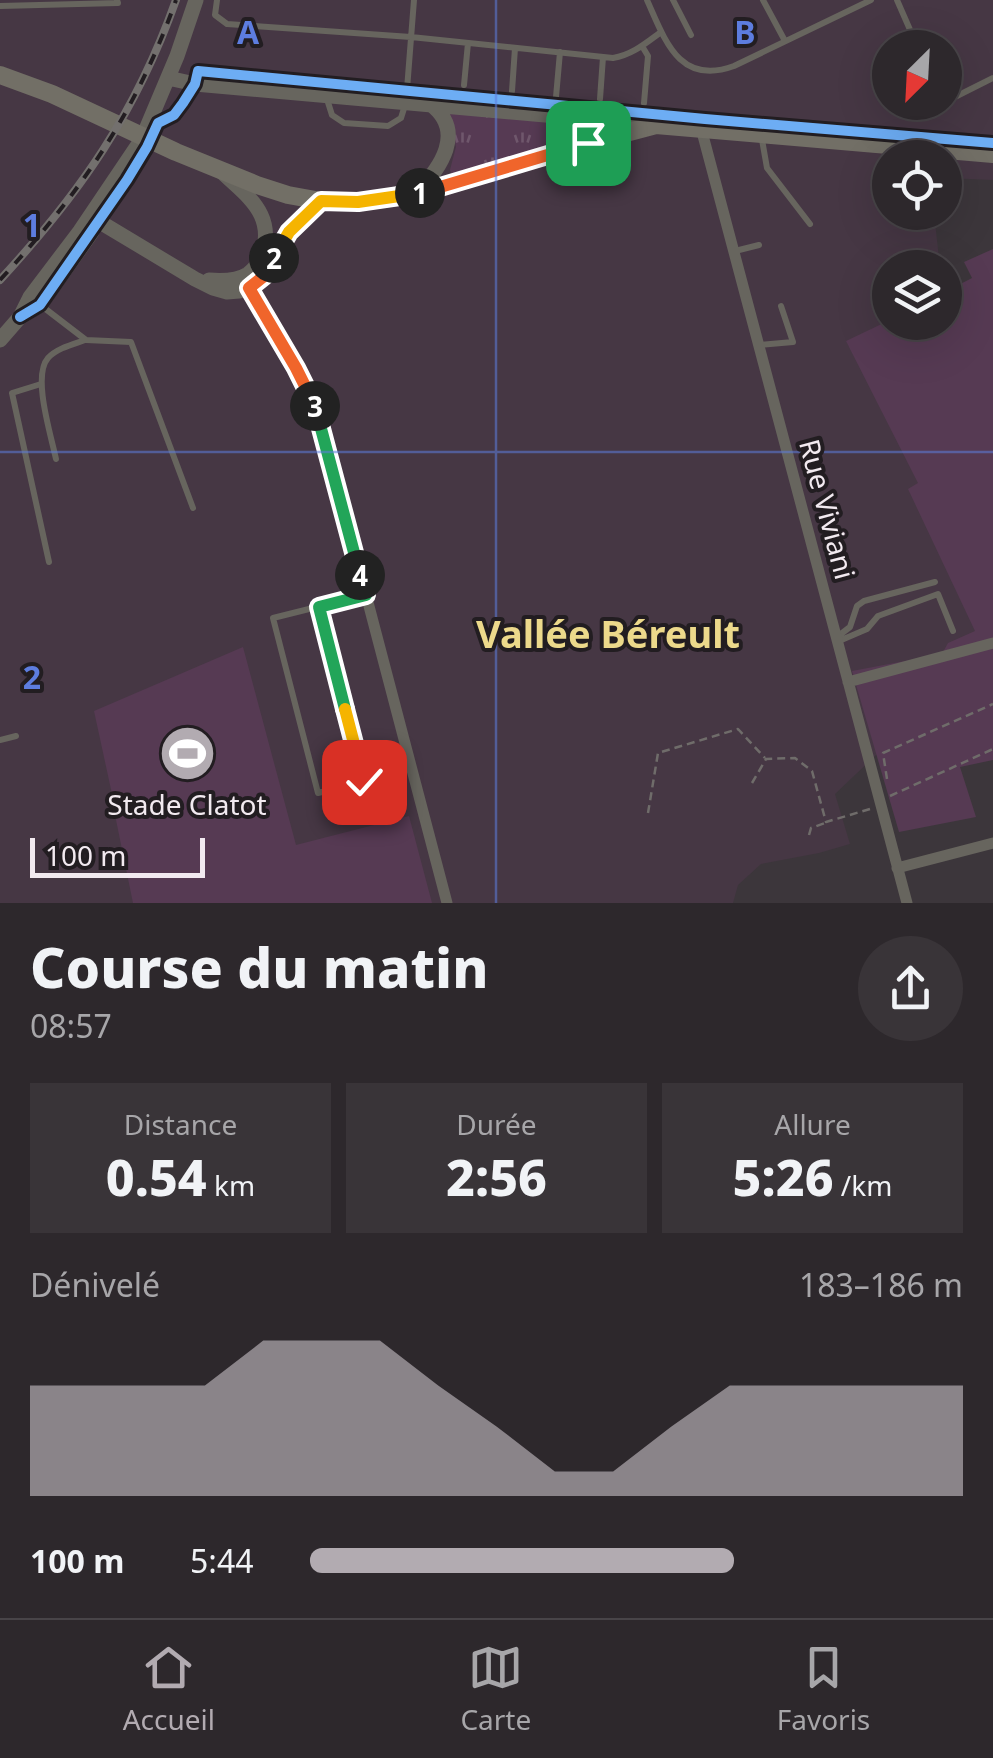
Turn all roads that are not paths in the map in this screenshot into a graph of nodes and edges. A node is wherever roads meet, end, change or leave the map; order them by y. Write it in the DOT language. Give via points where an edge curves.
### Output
graph roads {
  1 [pos="196,0"];
  2 [pos="217,0"];
  3 [pos="414,0"];
  4 [pos="647,0"];
  5 [pos="674,0"];
  6 [pos="764,0"];
  7 [pos="871,0"];
  8 [pos="897,0"];
  9 [pos="118,1"];
  10 [pos="0,6"];
  11 [pos="910,30"];
  12 [pos="661,32"];
  13 [pos="691,35"];
  14 [pos="411,37"];
  15 [pos="785,42"];
  16 [pos="468,43"];
  17 [pos="642,46"];
  18 [pos="516,48"];
  19 [pos="560,52"];
  20 [pos="603,57"];
  21 [pos="0,74"];
  22 [pos="993,78"];
  23 [pos="172,80"];
  24 [pos="464,85"];
  25 [pos="512,91"];
  26 [pos="962,93"];
  27 [pos="326,95"];
  28 [pos="556,97"];
  29 [pos="600,99"];
  30 [pos="406,102"];
  31 [pos="644,103"];
  32 [pos="430,104"];
  33 [pos="656,125"];
  34 [pos="701,128"];
  35 [pos="761,133"];
  36 [pos="993,154"];
  37 [pos="219,170"];
  38 [pos="413,195"];
  39 [pos="321,201"];
  40 [pos="94,219"];
  41 [pos="810,224"];
  42 [pos="759,245"];
  43 [pos="734,252"];
  44 [pos="245,282"];
  45 [pos="35,301"];
  46 [pos="781,306"];
  47 [pos="0,340"];
  48 [pos="86,340"];
  49 [pos="759,345"];
  50 [pos="41,384"];
  51 [pos="56,459"];
  52 [pos="193,508"];
  53 [pos="49,562"];
  54 [pos="935,582"];
  55 [pos="366,595"];
  56 [pos="319,607"];
  57 [pos="953,631"];
  58 [pos="837,640"];
  59 [pos="993,644"];
  60 [pos="848,682"];
  61 [pos="16,736"];
  62 [pos="0,740"];
  63 [pos="993,842"];
  64 [pos="898,868"];
  65 [pos="447,903"];
  66 [pos="906,903"];
  1 -- 23 [label="street"];
  2 -- 14 [label="lane" via="214,15 227,24"];
  3 -- 14 [label="lane"];
  4 -- 12 [label="lane"];
  5 -- 13 [label="lane"];
  6 -- 15 [label="lane"];
  7 -- 15 [label="lane"];
  8 -- 11 [label="lane"];
  9 -- 10 [label="lane"];
  12 -- 15 [label="lane" via="679,58 706,72"];
  12 -- 17 [label="lane"];
  14 -- 16 [label="lane"];
  14 -- 30 [label="lane"];
  16 -- 18 [label="lane"];
  16 -- 24 [label="lane"];
  17 -- 20 [label="lane"];
  17 -- 31 [label="lane" via="648,56"];
  18 -- 19 [label="lane"];
  18 -- 25 [label="lane"];
  19 -- 20 [label="lane"];
  19 -- 28 [label="lane"];
  20 -- 29 [label="lane"];
  21 -- 37 [label="main road"];
  22 -- 26 [label="lane"];
  23 -- 27 [label="street"];
  23 -- 40 [label="street"];
  27 -- 30 [label="street"];
  27 -- 30 [label="lane" via="332,115 344,123 388,126 401,118"];
  30 -- 32 [label="street"];
  32 -- 33 [label="street"];
  32 -- 38 [label="street" via="446,122 448,144 444,160"];
  33 -- 34 [label="main road"];
  33 -- 38 [label="main road"];
  34 -- 35 [label="main road"];
  34 -- 43 [label="street, Rue Viviani"];
  35 -- 36 [label="main road"];
  35 -- 41 [label="lane" via="767,168"];
  37 -- 39 [label="main road"];
  37 -- 44 [label="street" via="246,194 266,231 265,247"];
  38 -- 39 [label="main road"];
  39 -- 44 [label="street" via="289,232 264,276"];
  40 -- 44 [label="street" via="194,279 227,292"];
  40 -- 45 [label="street"];
  42 -- 43 [label="lane"];
  43 -- 49 [label="street, Rue Viviani"];
  44 -- 55 [label="street" via="318,412"];
  45 -- 47 [label="street"];
  45 -- 48 [label="lane"];
  46 -- 49 [label="lane" via="793,342"];
  48 -- 50 [label="lane" via="48,357"];
  48 -- 52 [label="lane" via="131,342"];
  49 -- 58 [label="street, Rue Viviani"];
  50 -- 51 [label="lane"];
  50 -- 53 [label="lane" via="12,392"];
  54 -- 58 [label="lane" via="864,600"];
  55 -- 56 [label="lane"];
  55 -- 65 [label="street"];
  56 -- 56 [label="lane" via="273,618 318,794 364,782"];
  57 -- 58 [label="lane" via="938,594"];
  58 -- 60 [label="street, Rue Viviani"];
  59 -- 60 [label="street"];
  60 -- 64 [label="street, Rue Viviani"];
  61 -- 62 [label="lane"];
  63 -- 64 [label="street"];
  64 -- 66 [label="street, Rue Viviani"];
}
